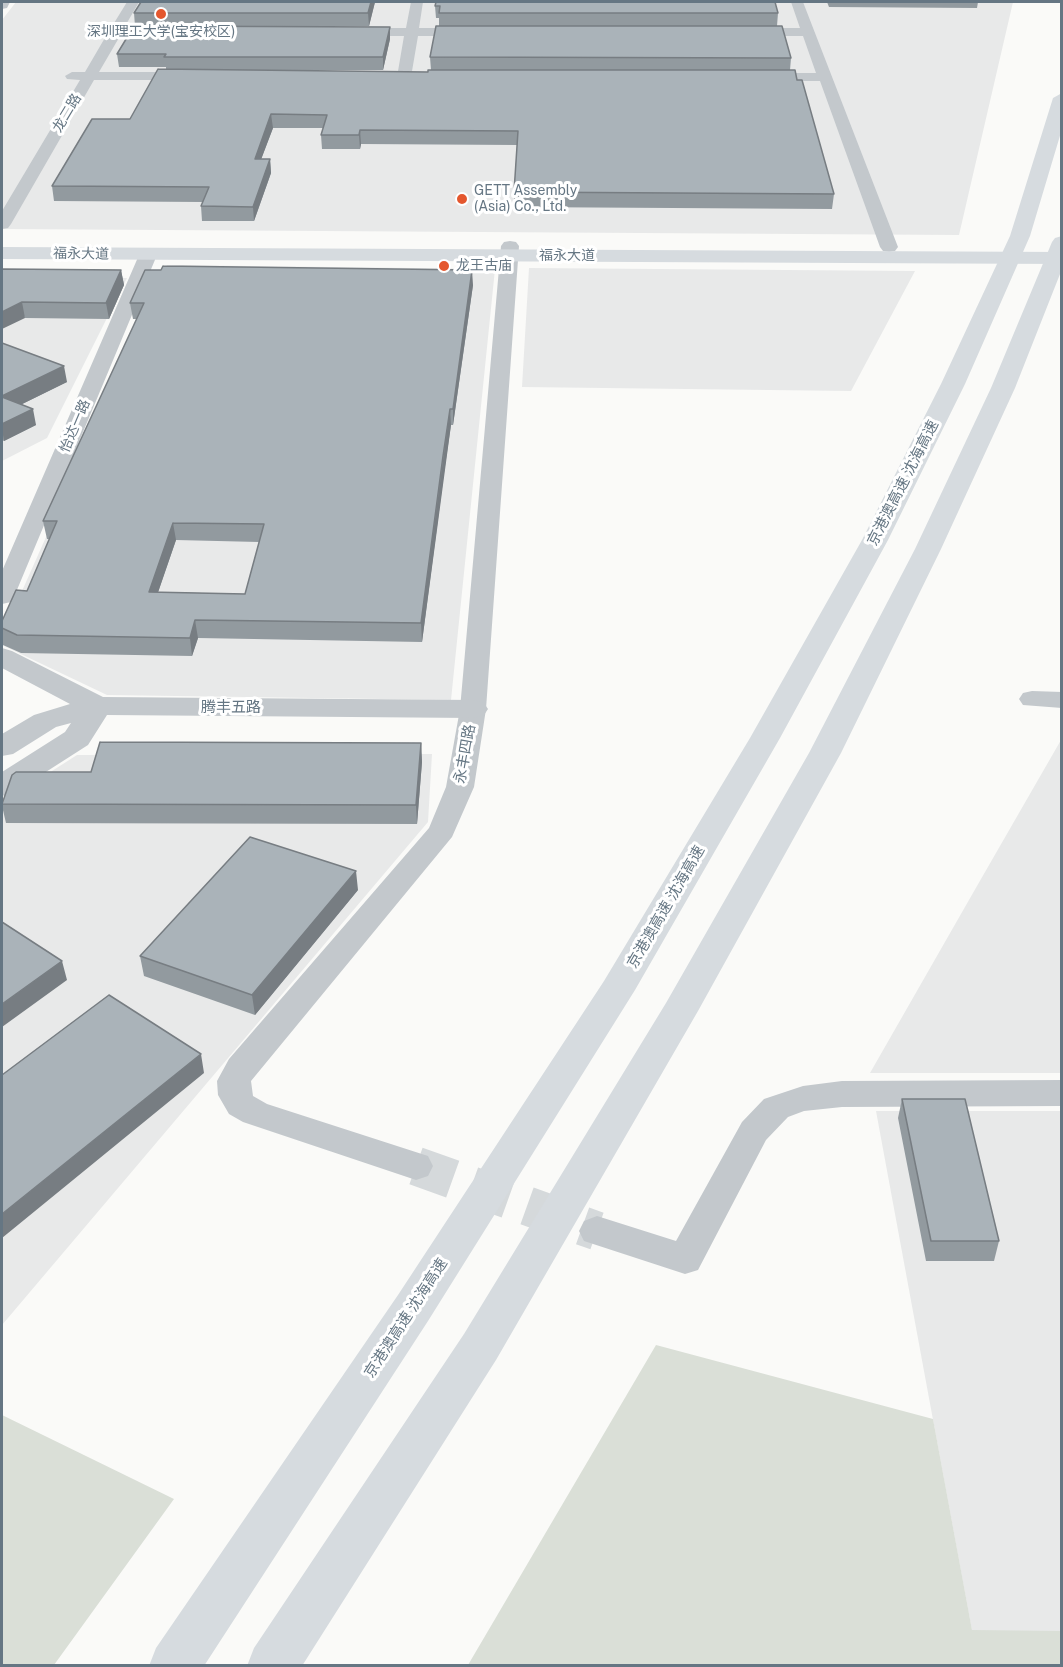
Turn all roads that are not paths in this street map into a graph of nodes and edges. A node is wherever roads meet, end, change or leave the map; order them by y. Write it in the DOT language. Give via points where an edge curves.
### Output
graph roads {
  1 [pos="118,2"];
  2 [pos="133,2"];
  3 [pos="417,2"];
  4 [pos="798,2"];
  5 [pos="107,32"];
  6 [pos="186,32"];
  7 [pos="341,32"];
  8 [pos="412,32"];
  9 [pos="494,32"];
  10 [pos="727,32"];
  11 [pos="809,32"];
  12 [pos="72,76"];
  13 [pos="89,76"];
  14 [pos="206,76"];
  15 [pos="404,76"];
  16 [pos="744,77"];
  17 [pos="826,77"];
  18 [pos="1062,98"];
  19 [pos="49,115"];
  20 [pos="2,224"];
  21 [pos="2,243"];
  22 [pos="890,247"];
  23 [pos="510,251"];
  24 [pos="2,253"];
  25 [pos="79,254"];
  26 [pos="148,255"];
  27 [pos="1059,255"];
  28 [pos="2,262"];
  29 [pos="2,597"];
  30 [pos="2,657"];
  31 [pos="1032,699"];
  32 [pos="1062,699"];
  33 [pos="97,706"];
  34 [pos="473,709"];
  35 [pos="2,747"];
  36 [pos="2,786"];
  37 [pos="1062,1093"];
  38 [pos="416,1166"];
  39 [pos="597,1231"];
  40 [pos="174,1665"];
  41 [pos="272,1665"];
  1 -- 5 [label="street, 龙二路"];
  2 -- 5 [label="street, 龙二路"];
  3 -- 8 [label="street"];
  4 -- 11 [label="street"];
  5 -- 6 [label="street"];
  5 -- 12 [label="street, 龙二路"];
  5 -- 13 [label="street, 龙二路"];
  7 -- 8 [label="street"];
  8 -- 9 [label="street"];
  8 -- 15 [label="street"];
  10 -- 11 [label="street"];
  11 -- 17 [label="street"];
  12 -- 13 [label="street"];
  12 -- 19 [label="street, 龙二路"];
  13 -- 14 [label="street"];
  13 -- 20 [label="street, 龙二路"];
  16 -- 17 [label="street"];
  17 -- 22 [label="street"];
  18 -- 40 [label="main road, 京港澳高速 沈海高速" via="1006,270 875,540 765,738 617,990 412,1308"];
  21 -- 23 [label="main road, 福永大道"];
  22 -- 23 [label="main road, 福永大道"];
  22 -- 27 [label="main road, 福永大道"];
  23 -- 26 [label="main road, 福永大道"];
  23 -- 27 [label="main road, 福永大道"];
  23 -- 34 [label="street, 永丰四路"];
  24 -- 25 [label="main road, 福永大道"];
  25 -- 26 [label="main road, 福永大道"];
  25 -- 28 [label="main road"];
  26 -- 29 [label="street, 怡达一路"];
  27 -- 41 [label="main road" via="928,549 802,794 680,1011 480,1347"];
  30 -- 33 [label="street, 腾丰五路"];
  31 -- 32 [label="street"];
  33 -- 34 [label="street, 腾丰五路"];
  33 -- 35 [label="street" via="45,721"];
  33 -- 36 [label="street" via="78,738"];
  34 -- 38 [label="street, 永丰四路" via="460,787 442,831 240,1068 234,1081 241,1105 255,1113"];
  37 -- 39 [label="street" via="842,1094 803,1099 776,1108 754,1131 685,1259"];
}
